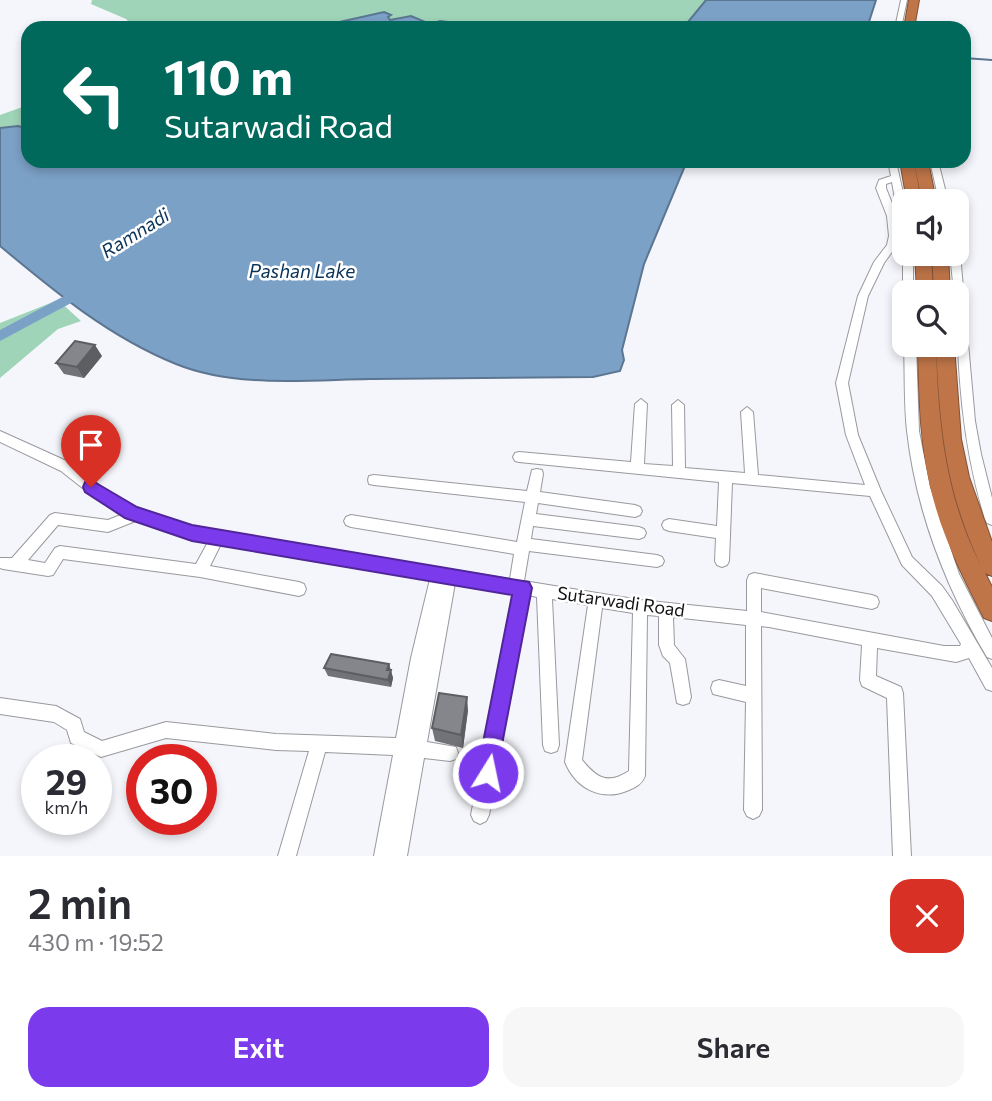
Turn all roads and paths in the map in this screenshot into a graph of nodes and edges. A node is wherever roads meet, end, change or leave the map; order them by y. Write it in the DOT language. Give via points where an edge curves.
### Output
graph roads {
  1 [pos="904,0"];
  2 [pos="914,0"];
  3 [pos="926,0"];
  4 [pos="900,21"];
  5 [pos="910,21"];
  6 [pos="922,21"];
  7 [pos="893,168"];
  8 [pos="910,168"];
  9 [pos="922,168"];
  10 [pos="933,168"];
  11 [pos="895,178"];
  12 [pos="897,189"];
  13 [pos="920,189"];
  14 [pos="925,189"];
  15 [pos="928,189"];
  16 [pos="884,254"];
  17 [pos="892,254"];
  18 [pos="956,266"];
  19 [pos="912,357"];
  20 [pos="926,357"];
  21 [pos="946,357"];
  22 [pos="641,404"];
  23 [pos="678,405"];
  24 [pos="747,412"];
  25 [pos="922,432"];
  26 [pos="0,436"];
  27 [pos="519,457"];
  28 [pos="637,468"];
  29 [pos="679,473"];
  30 [pos="537,474"];
  31 [pos="726,477"];
  32 [pos="752,479"];
  33 [pos="374,480"];
  34 [pos="874,491"];
  35 [pos="974,496"];
  36 [pos="532,497"];
  37 [pos="635,512"];
  38 [pos="137,515"];
  39 [pos="528,519"];
  40 [pos="992,519"];
  41 [pos="351,521"];
  42 [pos="669,525"];
  43 [pos="639,533"];
  44 [pos="723,533"];
  45 [pos="218,537"];
  46 [pos="523,546"];
  47 [pos="657,561"];
  48 [pos="722,561"];
  49 [pos="10,564"];
  50 [pos="992,566"];
  51 [pos="200,571"];
  52 [pos="444,575"];
  53 [pos="519,587"];
  54 [pos="299,589"];
  55 [pos="544,591"];
  56 [pos="596,599"];
  57 [pos="872,602"];
  58 [pos="640,607"];
  59 [pos="666,609"];
  60 [pos="992,610"];
  61 [pos="753,618"];
  62 [pos="870,639"];
  63 [pos="969,645"];
  64 [pos="992,652"];
  65 [pos="992,683"];
  66 [pos="719,688"];
  67 [pos="755,696"];
  68 [pos="683,697"];
  69 [pos="0,706"];
  70 [pos="319,744"];
  71 [pos="551,745"];
  72 [pos="450,753"];
  73 [pos="408,754"];
  74 [pos="753,810"];
  75 [pos="480,815"];
  76 [pos="287,856"];
  77 [pos="383,856"];
  78 [pos="398,856"];
  79 [pos="902,856"];
  1 -- 4 [label="street"];
  2 -- 5 [label="highway"];
  3 -- 6 [label="highway"];
  7 -- 11 [label="street"];
  8 -- 13 [label="highway"];
  9 -- 14 [label="highway"];
  10 -- 15 [label="street"];
  11 -- 12 [label="street"];
  11 -- 16 [label="street" via="882,182 881,188 894,229 892,245"];
  16 -- 17 [label="street"];
  16 -- 34 [label="street" via="863,296 842,383 852,435"];
  18 -- 35 [label="street"];
  19 -- 25 [label="street"];
  20 -- 25 [label="highway"];
  21 -- 35 [label="highway" via="949,413"];
  22 -- 28 [label="street"];
  23 -- 29 [label="street"];
  24 -- 32 [label="street"];
  25 -- 60 [label="highway" via="954,531"];
  25 -- 64 [label="street" via="924,489 936,529"];
  26 -- 38 [label="street, Sutarwadi Road" via="65,467"];
  27 -- 28 [label="street"];
  28 -- 29 [label="street"];
  29 -- 31 [label="street"];
  30 -- 36 [label="street"];
  31 -- 32 [label="street"];
  31 -- 44 [label="street"];
  32 -- 34 [label="street"];
  33 -- 36 [label="street"];
  34 -- 63 [label="street" via="907,561 937,591"];
  35 -- 40 [label="street"];
  35 -- 50 [label="highway"];
  36 -- 37 [label="street"];
  36 -- 39 [label="street"];
  38 -- 45 [label="street, Sutarwadi Road"];
  38 -- 49 [label="street" via="108,526 55,519"];
  39 -- 43 [label="street"];
  39 -- 46 [label="street"];
  41 -- 46 [label="street"];
  42 -- 44 [label="street"];
  44 -- 48 [label="street"];
  45 -- 51 [label="street"];
  45 -- 52 [label="street, Sutarwadi Road"];
  46 -- 47 [label="street"];
  46 -- 53 [label="street"];
  49 -- 51 [label="street" via="48,570 60,552"];
  51 -- 54 [label="street"];
  52 -- 53 [label="street, Sutarwadi Road"];
  52 -- 73 [label="street"];
  53 -- 55 [label="street, Sutarwadi Road"];
  53 -- 75 [label="street"];
  55 -- 56 [label="street, Sutarwadi Road"];
  55 -- 71 [label="street"];
  56 -- 58 [label="street, Sutarwadi Road"];
  56 -- 58 [label="street" via="573,762 587,781 608,789 637,776"];
  57 -- 61 [label="street" via="754,580"];
  58 -- 59 [label="street, Sutarwadi Road"];
  59 -- 61 [label="street, Sutarwadi Road"];
  59 -- 68 [label="street" via="667,651 677,659"];
  61 -- 62 [label="street, Sutarwadi Road"];
  61 -- 67 [label="street"];
  62 -- 63 [label="street, Sutarwadi Road" via="956,655"];
  62 -- 79 [label="street" via="868,680 895,693"];
  63 -- 65 [label="street"];
  66 -- 67 [label="street"];
  67 -- 74 [label="street"];
  69 -- 70 [label="street" via="56,714 74,725 77,737 100,749 166,730"];
  70 -- 73 [label="street"];
  70 -- 76 [label="street"];
  72 -- 73 [label="street"];
  73 -- 77 [label="street"];
  73 -- 78 [label="street"];
}
